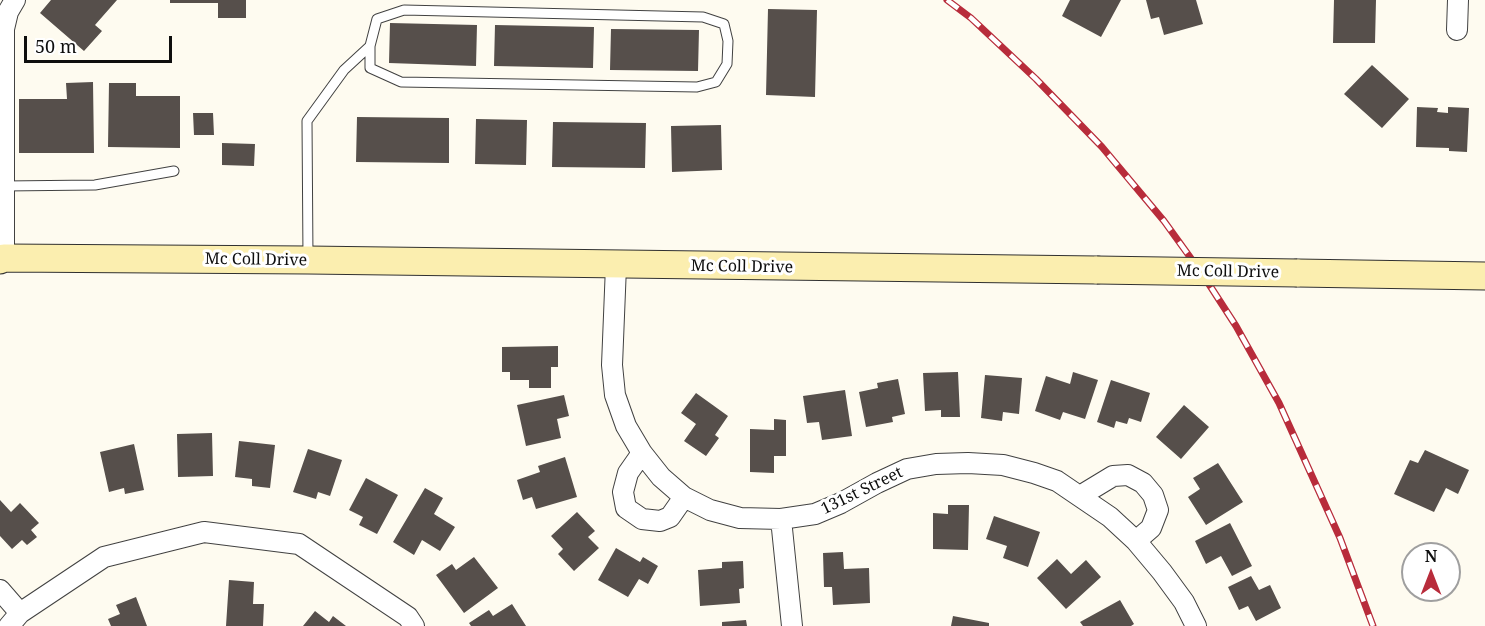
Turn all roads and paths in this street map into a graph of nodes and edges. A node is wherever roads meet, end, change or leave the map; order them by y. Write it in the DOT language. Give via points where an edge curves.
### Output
graph roads {
  1 [pos="15,0"];
  2 [pos="1458,0"];
  3 [pos="1457,30"];
  4 [pos="370,46"];
  5 [pos="2,57"];
  6 [pos="174,171"];
  7 [pos="4,186"];
  8 [pos="1,258"];
  9 [pos="309,260"];
  10 [pos="616,266"];
  11 [pos="1483,276"];
  12 [pos="642,453"];
  13 [pos="1080,496"];
  14 [pos="684,497"];
  15 [pos="781,519"];
  16 [pos="1136,542"];
  17 [pos="0,590"];
  18 [pos="15,619"];
  19 [pos="414,626"];
  20 [pos="792,626"];
  21 [pos="1196,626"];
  1 -- 5 [label="street" via="4,29"];
  2 -- 3 [label="street"];
  4 -- 4 [label="lane" via="370,68 401,82 697,87 716,82 727,64 728,41 724,24 704,17 404,10 377,19"];
  4 -- 9 [label="lane" via="344,70 307,121"];
  5 -- 7 [label="street"];
  6 -- 7 [label="lane" via="95,184"];
  7 -- 8 [label="street"];
  8 -- 9 [label="main road, Mc Coll Drive"];
  9 -- 10 [label="main road, Mc Coll Drive"];
  10 -- 11 [label="main road, Mc Coll Drive, bridge"];
  10 -- 12 [label="street, 131st Street" via="612,365 615,395 626,426"];
  12 -- 14 [label="street, 131st Street"];
  12 -- 14 [label="street" via="628,473 623,492 626,508 642,519 660,521 670,517"];
  13 -- 15 [label="street, 131st Street" via="1057,481 1003,465 936,464 907,469 815,514"];
  13 -- 16 [label="street, 131st Street"];
  13 -- 16 [label="street" via="1113,476 1128,475 1143,483 1158,510 1151,528"];
  14 -- 15 [label="street, 131st Street" via="710,510 740,518"];
  15 -- 20 [label="street"];
  16 -- 21 [label="street, 131st Street" via="1184,602"];
  17 -- 18 [label="street"];
  18 -- 19 [label="street" via="104,557 204,532 299,544 408,617"];
}
